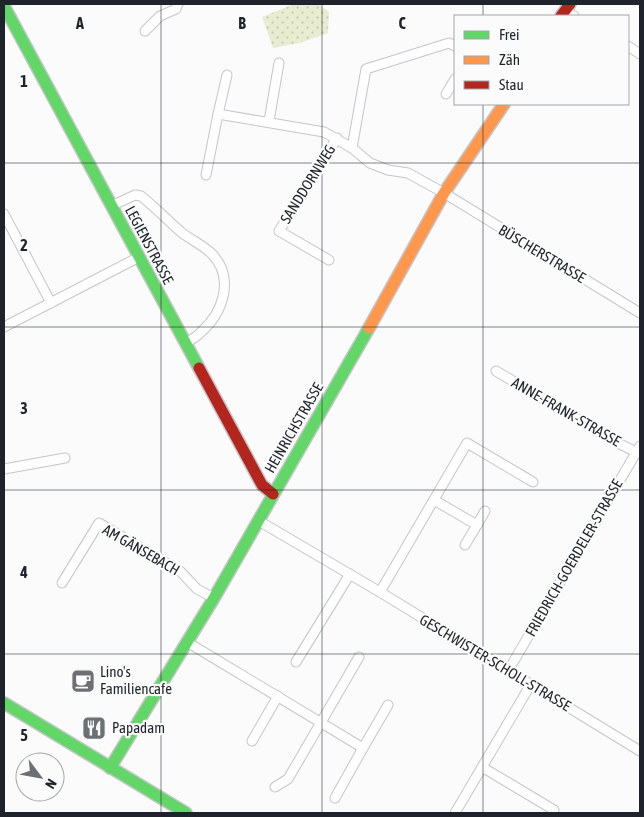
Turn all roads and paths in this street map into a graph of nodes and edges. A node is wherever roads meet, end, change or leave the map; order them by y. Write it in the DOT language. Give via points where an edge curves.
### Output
graph roads {
  1 [pos="178,4"];
  2 [pos="4,6"];
  3 [pos="145,31"];
  4 [pos="454,46"];
  5 [pos="629,47"];
  6 [pos="640,54"];
  7 [pos="279,64"];
  8 [pos="227,75"];
  9 [pos="454,81"];
  10 [pos="446,94"];
  11 [pos="503,105"];
  12 [pos="218,114"];
  13 [pos="269,121"];
  14 [pos="336,138"];
  15 [pos="352,148"];
  16 [pos="206,175"];
  17 [pos="444,193"];
  18 [pos="112,206"];
  19 [pos="4,214"];
  20 [pos="139,257"];
  21 [pos="329,260"];
  22 [pos="51,303"];
  23 [pos="640,313"];
  24 [pos="4,327"];
  25 [pos="186,343"];
  26 [pos="496,371"];
  27 [pos="639,451"];
  28 [pos="65,458"];
  29 [pos="4,469"];
  30 [pos="534,482"];
  31 [pos="273,494"];
  32 [pos="434,500"];
  33 [pos="485,511"];
  34 [pos="258,521"];
  35 [pos="477,525"];
  36 [pos="465,545"];
  37 [pos="350,574"];
  38 [pos="62,583"];
  39 [pos="380,592"];
  40 [pos="214,598"];
  41 [pos="187,642"];
  42 [pos="360,657"];
  43 [pos="296,662"];
  44 [pos="508,670"];
  45 [pos="531,684"];
  46 [pos="278,696"];
  47 [pos="4,703"];
  48 [pos="388,705"];
  49 [pos="322,722"];
  50 [pos="252,741"];
  51 [pos="363,748"];
  52 [pos="640,751"];
  53 [pos="482,767"];
  54 [pos="110,768"];
  55 [pos="275,786"];
  56 [pos="335,798"];
  57 [pos="554,810"];
  58 [pos="186,813"];
  59 [pos="455,813"];
  1 -- 3 [label="street" via="176,9 160,16"];
  2 -- 18 [label="street, LEGIENSTRASSE"];
  4 -- 15 [label="street, SANDDORNWEG" via="449,43 366,69"];
  5 -- 6 [label="street"];
  7 -- 13 [label="street"];
  8 -- 12 [label="street"];
  9 -- 10 [label="street"];
  11 -- 17 [label="street, HEINRICHSTRASSE"];
  12 -- 13 [label="street, SANDDORNWEG"];
  12 -- 16 [label="street"];
  13 -- 14 [label="street, SANDDORNWEG" via="324,132"];
  14 -- 15 [label="street, SANDDORNWEG"];
  14 -- 21 [label="street, SANDDORNWEG" via="279,231"];
  15 -- 17 [label="street, SANDDORNWEG" via="370,163 408,173"];
  17 -- 23 [label="street, BÜSCHERSTRASSE"];
  17 -- 31 [label="street, HEINRICHSTRASSE"];
  18 -- 20 [label="street, LEGIENSTRASSE"];
  18 -- 25 [label="street" via="135,195 141,196 213,255 220,265 225,282 221,304 200,334"];
  19 -- 22 [label="street"];
  20 -- 22 [label="street"];
  20 -- 25 [label="street, LEGIENSTRASSE"];
  22 -- 24 [label="street"];
  25 -- 31 [label="street, LEGIENSTRASSE" via="262,485"];
  26 -- 27 [label="street, ANNE-FRANK-STRASSE" via="618,443"];
  27 -- 44 [label="street, FRIEDRICH-GOERDELER-STRASSE"];
  28 -- 29 [label="street"];
  30 -- 32 [label="street" via="467,443"];
  31 -- 34 [label="street, HEINRICHSTRASSE"];
  32 -- 35 [label="street"];
  32 -- 39 [label="street"];
  33 -- 35 [label="street"];
  34 -- 37 [label="street, GESCHWISTER-SCHOLL-STRASSE"];
  34 -- 40 [label="street, HEINRICHSTRASSE"];
  35 -- 36 [label="street"];
  37 -- 39 [label="street, GESCHWISTER-SCHOLL-STRASSE"];
  37 -- 43 [label="street"];
  38 -- 40 [label="street, AM GÄNSEBACH" via="99,524 180,571 197,589"];
  39 -- 44 [label="street, GESCHWISTER-SCHOLL-STRASSE"];
  40 -- 41 [label="street, HEINRICHSTRASSE"];
  41 -- 46 [label="street"];
  41 -- 54 [label="street, HEINRICHSTRASSE"];
  42 -- 49 [label="street"];
  44 -- 45 [label="street, GESCHWISTER-SCHOLL-STRASSE"];
  45 -- 52 [label="street, GESCHWISTER-SCHOLL-STRASSE"];
  45 -- 53 [label="street"];
  46 -- 49 [label="street"];
  46 -- 50 [label="street"];
  47 -- 54 [label="street"];
  48 -- 51 [label="street"];
  49 -- 51 [label="street"];
  49 -- 55 [label="street" via="288,779"];
  51 -- 56 [label="street"];
  53 -- 57 [label="street"];
  53 -- 59 [label="street"];
  54 -- 58 [label="street"];
}
